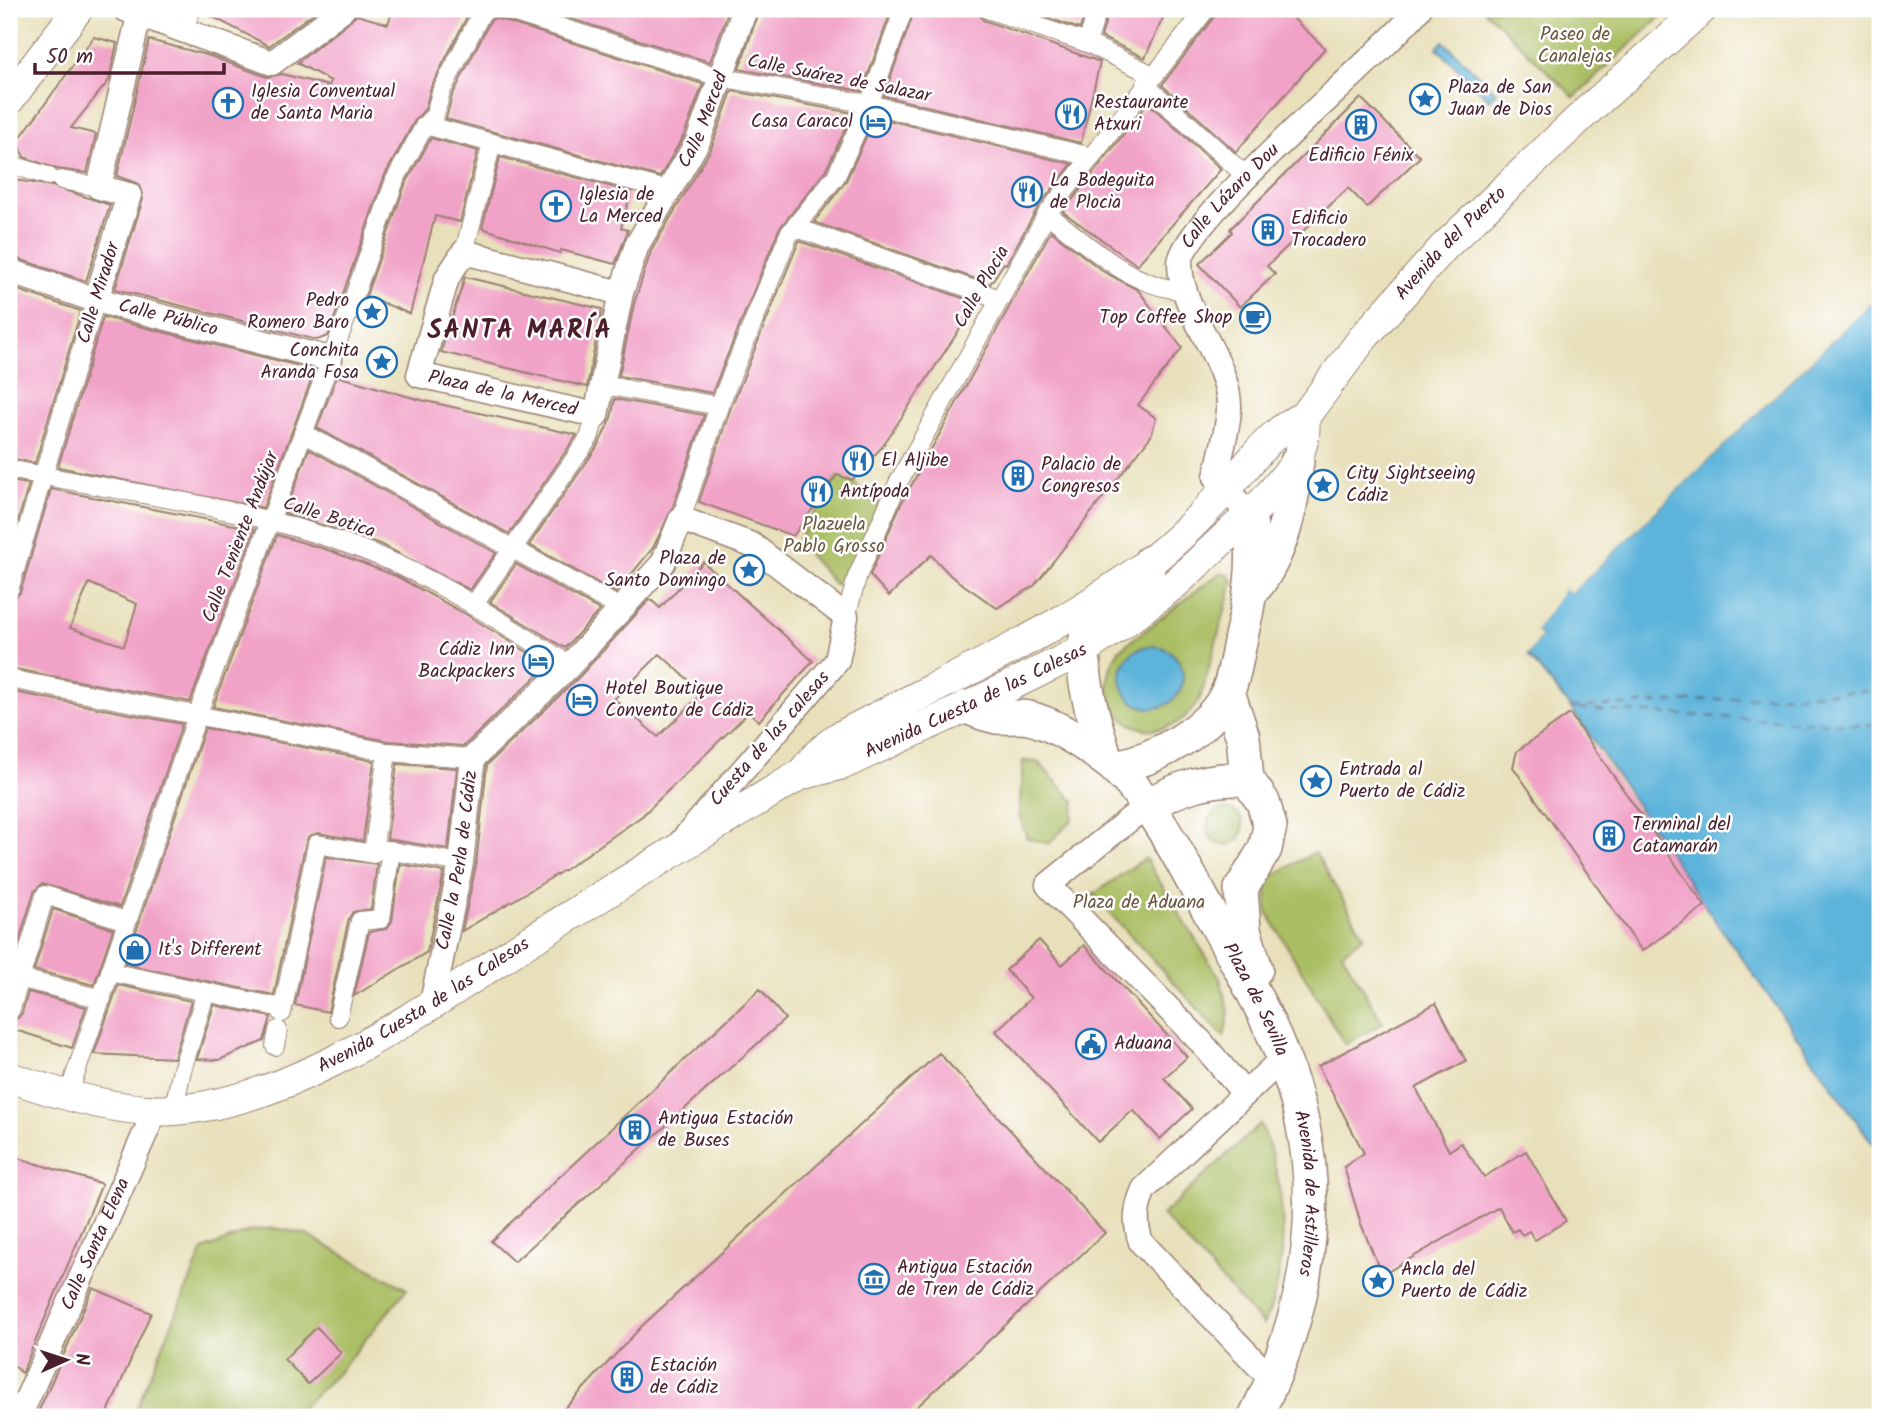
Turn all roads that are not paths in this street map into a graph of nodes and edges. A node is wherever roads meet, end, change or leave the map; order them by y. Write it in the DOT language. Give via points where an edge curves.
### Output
graph roads {
  1 [pos="78,9"];
  2 [pos="343,9"];
  3 [pos="488,9"];
  4 [pos="502,9"];
  5 [pos="745,9"];
  6 [pos="904,9"];
  7 [pos="987,9"];
  8 [pos="1098,9"];
  9 [pos="1206,9"];
  10 [pos="1419,9"];
  11 [pos="1702,9"];
  12 [pos="132,12"];
  13 [pos="188,18"];
  14 [pos="1087,43"];
  15 [pos="719,77"];
  16 [pos="1149,80"];
  17 [pos="9,100"];
  18 [pos="869,104"];
  19 [pos="425,125"];
  20 [pos="492,143"];
  21 [pos="1092,157"];
  22 [pos="9,164"];
  23 [pos="1247,177"];
  24 [pos="99,187"];
  25 [pos="670,191"];
  26 [pos="1048,214"];
  27 [pos="794,227"];
  28 [pos="464,252"];
  29 [pos="9,271"];
  30 [pos="1182,290"];
  31 [pos="621,293"];
  32 [pos="1000,299"];
  33 [pos="96,300"];
  34 [pos="330,359"];
  35 [pos="603,385"];
  36 [pos="719,406"];
  37 [pos="596,415"];
  38 [pos="1305,416"];
  39 [pos="303,433"];
  40 [pos="1297,462"];
  41 [pos="9,469"];
  42 [pos="43,476"];
  43 [pos="1226,489"];
  44 [pos="1249,515"];
  45 [pos="681,519"];
  46 [pos="268,520"];
  47 [pos="513,546"];
  48 [pos="1150,562"];
  49 [pos="9,590"];
  50 [pos="1251,592"];
  51 [pos="473,606"];
  52 [pos="622,609"];
  53 [pos="846,617"];
  54 [pos="1085,649"];
  55 [pos="570,665"];
  56 [pos="9,679"];
  57 [pos="1228,692"];
  58 [pos="967,707"];
  59 [pos="197,716"];
  60 [pos="387,752"];
  61 [pos="473,758"];
  62 [pos="1111,764"];
  63 [pos="800,775"];
  64 [pos="1247,779"];
  65 [pos="1146,806"];
  66 [pos="379,851"];
  67 [pos="673,851"];
  68 [pos="1180,858"];
  69 [pos="461,863"];
  70 [pos="1252,867"];
  71 [pos="126,921"];
  72 [pos="110,972"];
  73 [pos="14,977"];
  74 [pos="206,992"];
  75 [pos="102,999"];
  76 [pos="432,1003"];
  77 [pos="11,1009"];
  78 [pos="338,1017"];
  79 [pos="1281,1053"];
  80 [pos="9,1077"];
  81 [pos="1244,1093"];
  82 [pos="68,1096"];
  83 [pos="165,1110"];
  84 [pos="1273,1381"];
  85 [pos="19,1417"];
  86 [pos="1255,1417"];
  1 -- 17 [label="street"];
  2 -- 13 [label="street" via="272,63"];
  3 -- 19 [label="street, Calle Teniente Andújar" via="482,12 441,92 435,115"];
  4 -- 15 [label="street, Calle Suárez de Salazar"];
  5 -- 15 [label="street, Calle Merced"];
  6 -- 18 [label="street"];
  7 -- 14 [label="street"];
  8 -- 14 [label="street"];
  9 -- 16 [label="street, Calle Plocia"];
  10 -- 23 [label="street, Calle Lázaro Dou"];
  11 -- 38 [label="street, Avenida del Puerto" via="1587,111 1436,256 1363,338"];
  12 -- 13 [label="street"];
  12 -- 24 [label="street"];
  14 -- 16 [label="street"];
  15 -- 18 [label="street, Calle Suárez de Salazar"];
  15 -- 25 [label="street, Calle Merced" via="698,141"];
  16 -- 21 [label="street, Calle Plocia"];
  16 -- 23 [label="street"];
  18 -- 21 [label="street, Calle Suárez de Salazar"];
  18 -- 27 [label="street" via="836,176"];
  19 -- 20 [label="street"];
  19 -- 34 [label="street, Calle Teniente Andújar" via="395,180"];
  20 -- 25 [label="street"];
  20 -- 28 [label="street"];
  21 -- 26 [label="street, Calle Plocia"];
  22 -- 24 [label="street"];
  23 -- 30 [label="street, Calle Lázaro Dou" via="1184,247 1179,259"];
  24 -- 33 [label="street, Calle Mirador" via="130,195"];
  25 -- 31 [label="street, Calle Merced" via="637,245"];
  26 -- 30 [label="street" via="1137,280"];
  26 -- 32 [label="street, Calle Plocia"];
  27 -- 32 [label="street"];
  27 -- 36 [label="street"];
  28 -- 31 [label="street"];
  28 -- 37 [label="street, Plaza de la Merced" via="447,278 419,375"];
  29 -- 33 [label="street, Calle Público"];
  30 -- 43 [label="street, Calle Lázaro Dou" via="1218,365 1229,407 1216,477"];
  31 -- 35 [label="street, Calle Merced"];
  32 -- 53 [label="street, Calle Plocia" via="898,483 857,577"];
  33 -- 34 [label="street, Calle Público"];
  33 -- 42 [label="street, Calle Mirador"];
  34 -- 39 [label="street, Calle Teniente Andújar"];
  35 -- 36 [label="street"];
  35 -- 37 [label="street, Plaza de la Merced"];
  36 -- 45 [label="street"];
  37 -- 47 [label="street" via="589,438"];
  38 -- 40 [label="street, Avenida del Puerto"];
  38 -- 43 [label="street, Avenida Cuesta de las Calesas" via="1275,434"];
  39 -- 46 [label="street, Calle Teniente Andújar"];
  39 -- 47 [label="street"];
  40 -- 44 [label="street, Avenida del Puerto"];
  40 -- 50 [label="main road" via="1294,491 1275,555"];
  41 -- 42 [label="street, Calle Botica"];
  42 -- 46 [label="street, Calle Botica"];
  42 -- 49 [label="street, Calle Mirador"];
  43 -- 44 [label="street"];
  43 -- 48 [label="street, Avenida Cuesta de las Calesas"];
  44 -- 50 [label="main road"];
  44 -- 54 [label="street" via="1177,582"];
  45 -- 52 [label="street" via="663,563"];
  45 -- 53 [label="street" via="752,545"];
  46 -- 51 [label="street, Calle Botica" via="376,555"];
  46 -- 59 [label="street, Calle Teniente Andújar"];
  47 -- 51 [label="street"];
  47 -- 52 [label="street"];
  48 -- 54 [label="main road, Avenida Cuesta de las Calesas" via="1140,585 1095,620 1087,632"];
  48 -- 63 [label="street, Avenida Cuesta de las Calesas" via="1086,608 837,738"];
  50 -- 57 [label="main road"];
  51 -- 55 [label="street, Calle Botica"];
  52 -- 55 [label="street"];
  53 -- 67 [label="street, Cuesta de las calesas" via="837,662"];
  54 -- 58 [label="street, Avenida Cuesta de las Calesas"];
  54 -- 62 [label="main road, Plaza de Sevilla" via="1088,689"];
  55 -- 61 [label="street"];
  56 -- 59 [label="street"];
  57 -- 62 [label="main road" via="1205,722 1177,743 1151,757"];
  57 -- 64 [label="main road, Plaza de Sevilla" via="1243,737"];
  58 -- 62 [label="main road, Plaza de Sevilla" via="1045,724"];
  58 -- 63 [label="street, Avenida Cuesta de las Calesas" via="843,764"];
  59 -- 60 [label="street"];
  59 -- 71 [label="street, Calle Teniente Andújar"];
  60 -- 61 [label="street"];
  60 -- 66 [label="street"];
  61 -- 69 [label="street, Calle la Perla de Cádiz"];
  62 -- 65 [label="main road, Plaza de Sevilla"];
  63 -- 67 [label="street, Avenida Cuesta de las Calesas"];
  64 -- 65 [label="main road" via="1197,783"];
  64 -- 70 [label="main road, Plaza de Sevilla" via="1263,802 1270,826 1265,849"];
  65 -- 68 [label="main road, Plaza de Sevilla"];
  65 -- 81 [label="street" via="1048,885 1201,1042"];
  66 -- 69 [label="street"];
  66 -- 74 [label="street" via="317,844 279,1024"];
  66 -- 78 [label="street" via="381,919 360,921"];
  67 -- 76 [label="street, Avenida Cuesta de las Calesas"];
  68 -- 70 [label="main road, Plaza de Sevilla" via="1215,876 1235,875"];
  68 -- 79 [label="main road, Plaza de Sevilla"];
  69 -- 76 [label="street, Calle la Perla de Cádiz"];
  70 -- 79 [label="main road, Plaza de Sevilla" via="1241,889 1244,930 1276,1017"];
  71 -- 72 [label="street, Calle Teniente Andújar"];
  71 -- 73 [label="street" via="45,895"];
  72 -- 74 [label="street"];
  72 -- 75 [label="street, Calle Teniente Andújar"];
  73 -- 75 [label="street"];
  73 -- 77 [label="street"];
  74 -- 83 [label="street"];
  75 -- 82 [label="street, Calle Teniente Andújar"];
  76 -- 83 [label="street, Avenida Cuesta de las Calesas" via="304,1075 218,1103"];
  79 -- 81 [label="street"];
  79 -- 84 [label="main road, Avenida de Astilleros" via="1303,1125 1311,1209 1300,1304"];
  80 -- 82 [label="street, Avenida Cuesta de las Calesas"];
  81 -- 84 [label="street" via="1144,1189 1135,1224 1141,1242"];
  82 -- 83 [label="street, Avenida Cuesta de las Calesas"];
  83 -- 85 [label="street, Calle Santa Elena"];
  84 -- 86 [label="main road, Avenida de Astilleros"];
}
